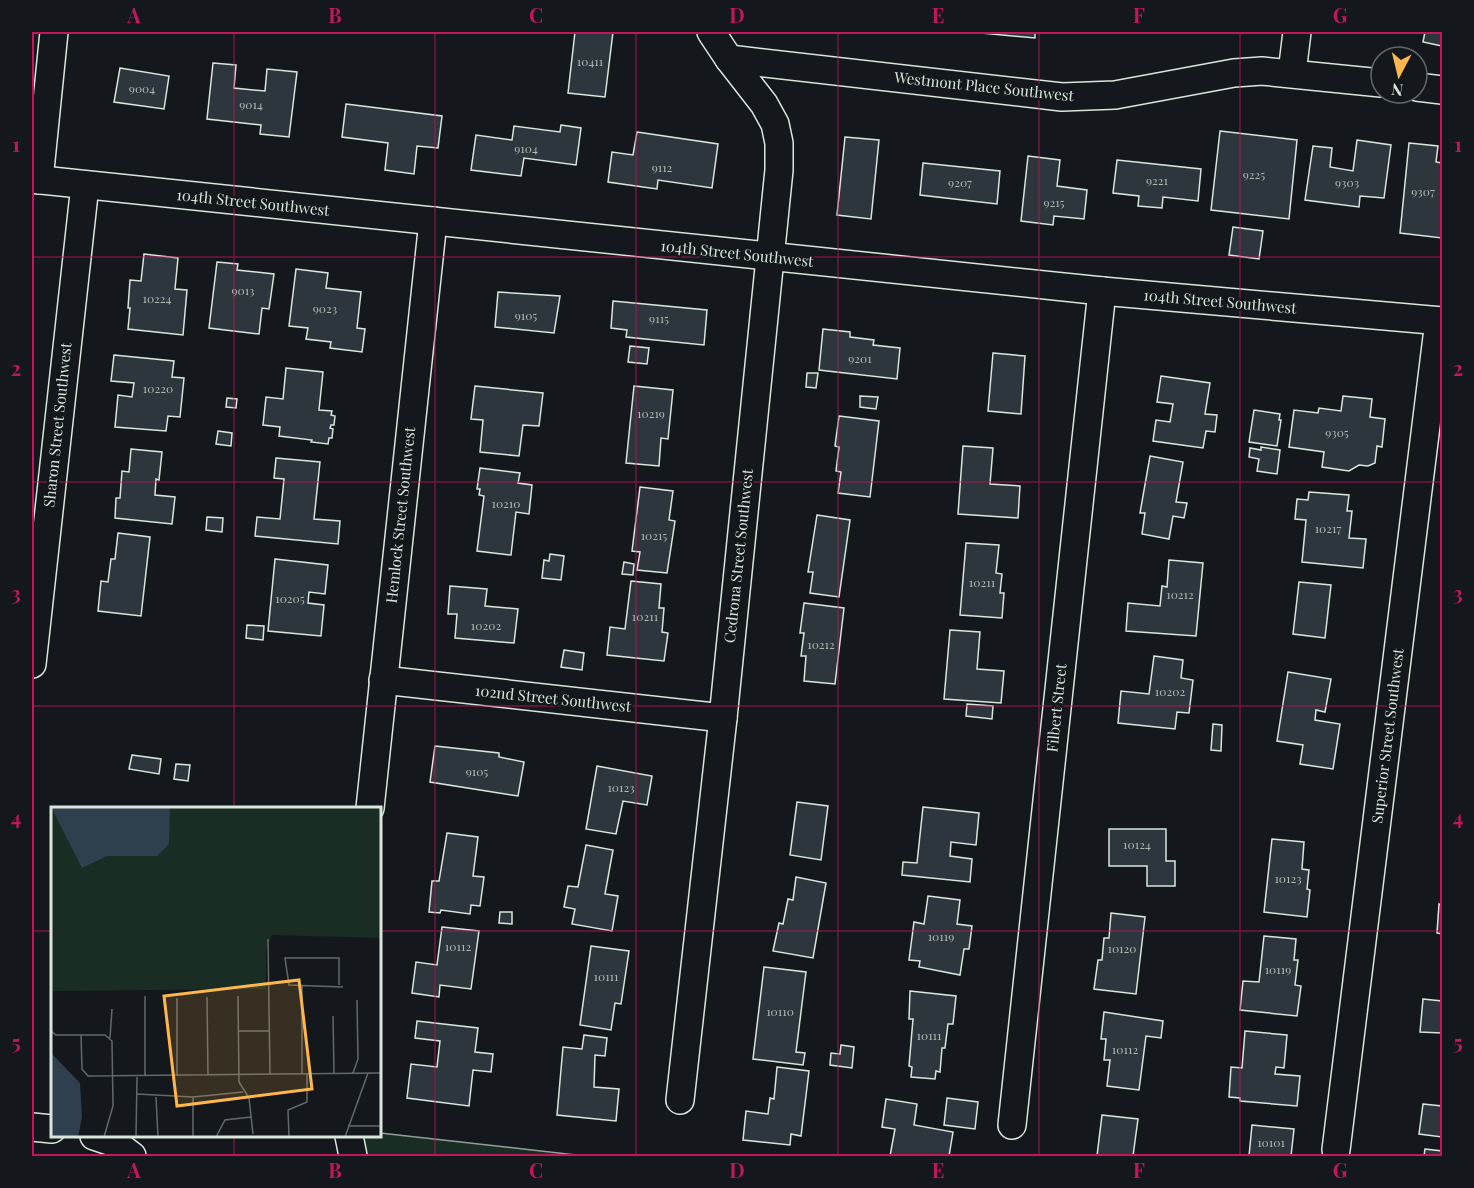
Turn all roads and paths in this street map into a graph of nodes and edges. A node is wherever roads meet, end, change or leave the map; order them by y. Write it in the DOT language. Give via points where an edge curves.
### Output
graph roads {
  1 [pos="54,32"];
  2 [pos="711,32"];
  3 [pos="1297,32"];
  4 [pos="729,59"];
  5 [pos="1292,73"];
  6 [pos="1369,82"];
  7 [pos="35,179"];
  8 [pos="85,185"];
  9 [pos="433,221"];
  10 [pos="769,257"];
  11 [pos="1102,291"];
  12 [pos="1441,321"];
  13 [pos="32,664"];
  14 [pos="383,680"];
  15 [pos="723,718"];
  16 [pos="370,807"];
  17 [pos="680,1100"];
  18 [pos="1012,1125"];
  19 [pos="32,1127"];
  20 [pos="51,1129"];
  21 [pos="97,1137"];
  22 [pos="349,1137"];
  23 [pos="1336,1150"];
  24 [pos="132,1156"];
  25 [pos="353,1156"];
  1 -- 7 [label="street"];
  2 -- 4 [label="street, Cedrona Street Southwest"];
  3 -- 5 [label="street"];
  4 -- 5 [label="street, Westmont Place Southwest" via="1062,97 1115,95 1234,73"];
  4 -- 10 [label="street, Cedrona Street Southwest" via="764,104 775,124 779,143"];
  5 -- 6 [label="street, Westmont Place Southwest"];
  7 -- 8 [label="street, 104th Street Southwest"];
  8 -- 9 [label="street, 104th Street Southwest"];
  8 -- 13 [label="street, Sharon Street Southwest"];
  9 -- 10 [label="street, 104th Street Southwest"];
  9 -- 14 [label="street, Hemlock Street Southwest"];
  10 -- 11 [label="street, 104th Street Southwest"];
  10 -- 15 [label="street, Cedrona Street Southwest"];
  11 -- 12 [label="street, 104th Street Southwest"];
  11 -- 18 [label="street, Filbert Street"];
  12 -- 23 [label="street, Superior Street Southwest"];
  14 -- 15 [label="street, 102nd Street Southwest"];
  14 -- 16 [label="street, Hemlock Street Southwest"];
  15 -- 17 [label="street, Cedrona Street Southwest"];
  19 -- 20 [label="street"];
  21 -- 24 [label="street" via="115,1143"];
  22 -- 25 [label="street"];
}
